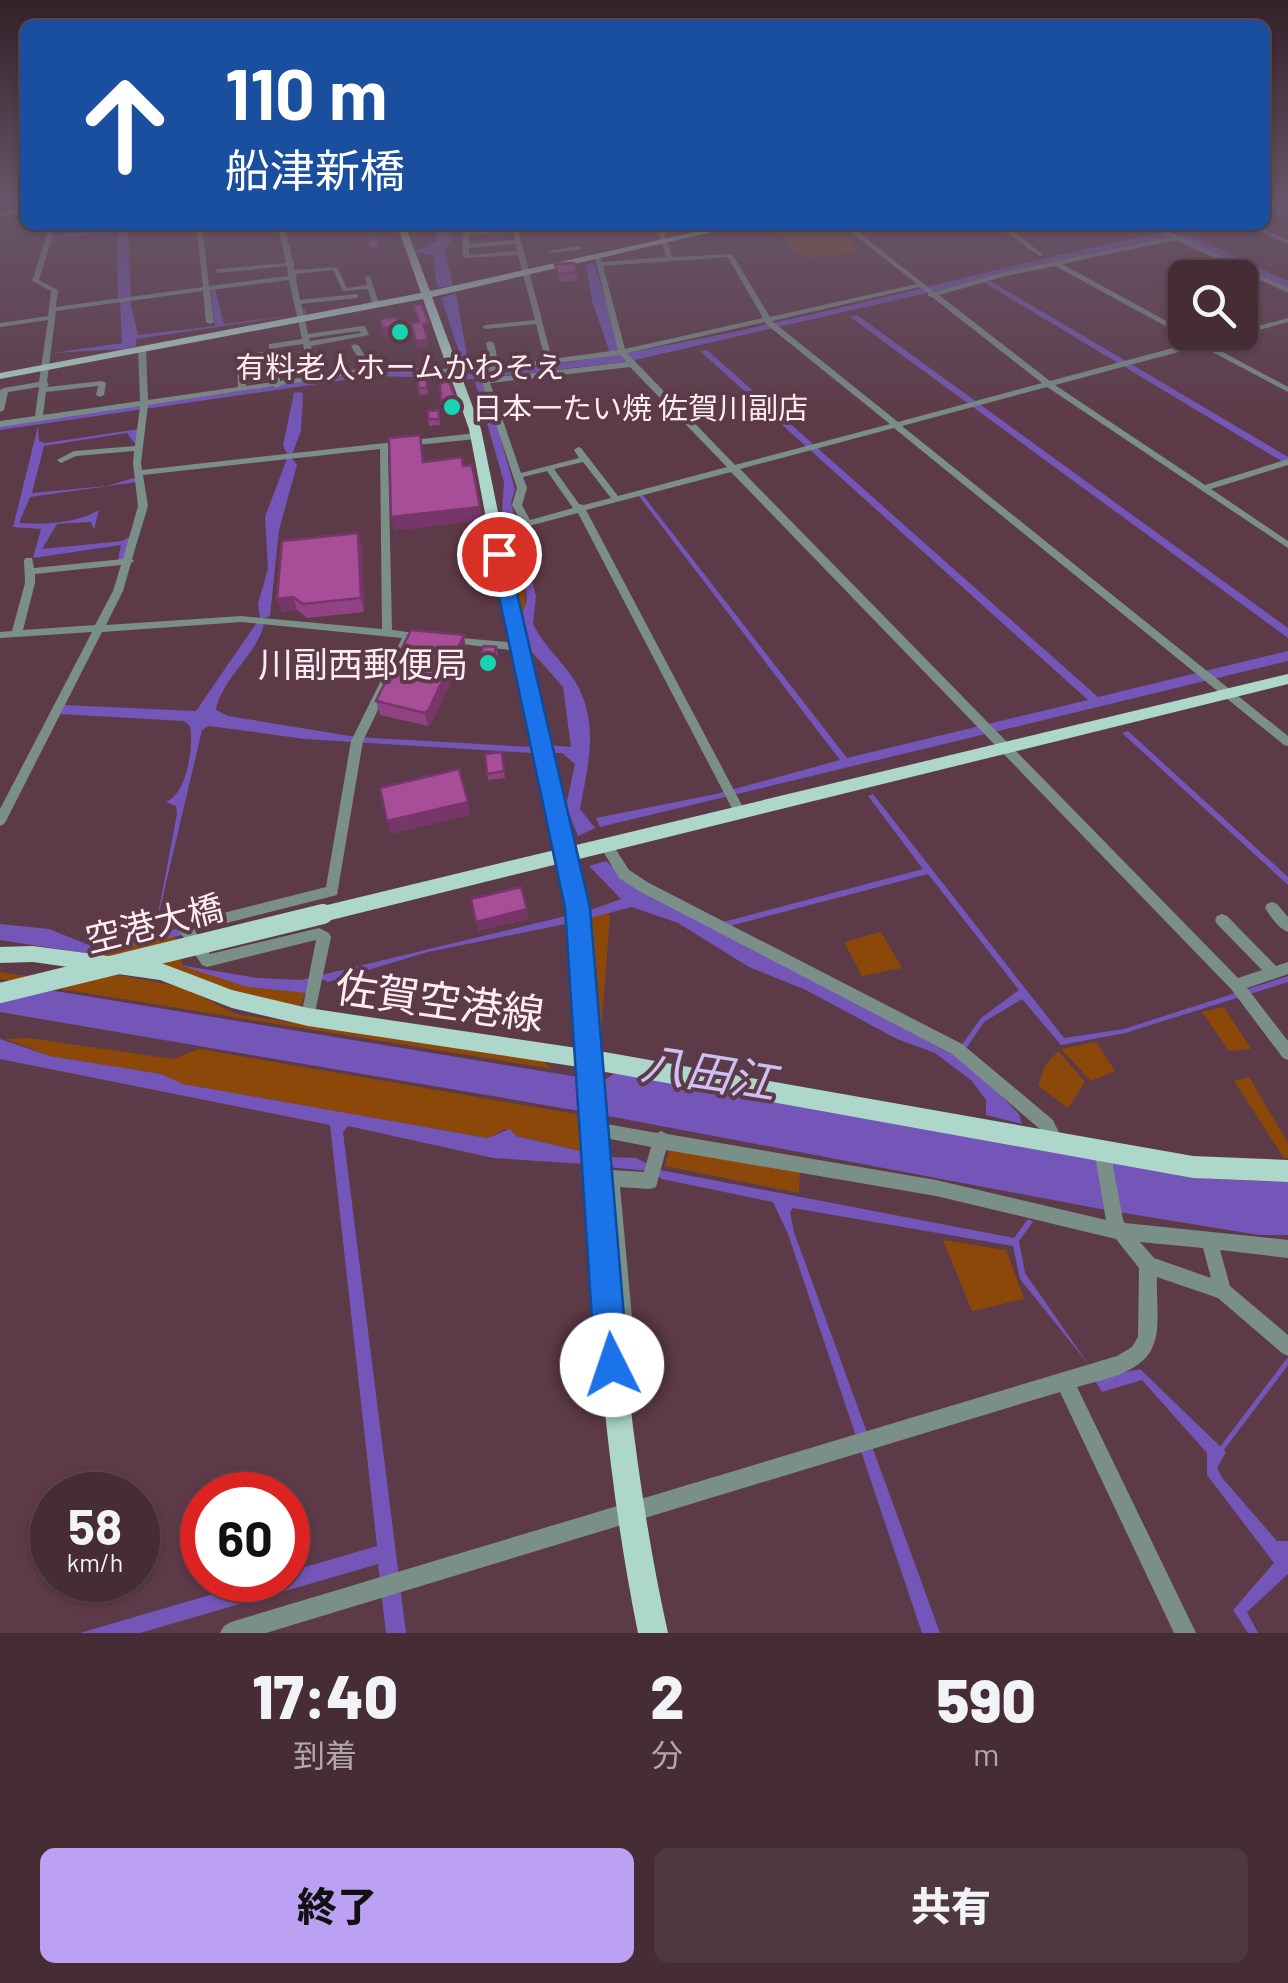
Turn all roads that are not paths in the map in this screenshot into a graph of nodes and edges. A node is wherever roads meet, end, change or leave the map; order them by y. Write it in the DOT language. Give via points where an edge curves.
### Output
graph roads {
  1 [pos="36,277"];
  2 [pos="206,277"];
  3 [pos="263,277"];
  4 [pos="294,277"];
  5 [pos="339,277"];
  6 [pos="368,277"];
  7 [pos="425,277"];
  8 [pos="511,277"];
  9 [pos="527,277"];
  10 [pos="602,277"];
  11 [pos="743,277"];
  12 [pos="907,277"];
  13 [pos="1000,277"];
  14 [pos="1082,277"];
  15 [pos="1259,277"];
  16 [pos="918,286"];
  17 [pos="207,289"];
  18 [pos="1288,291"];
  19 [pos="433,294"];
  20 [pos="373,295"];
  21 [pos="930,295"];
  22 [pos="299,302"];
  23 [pos="53,313"];
  24 [pos="302,319"];
  25 [pos="1288,320"];
  26 [pos="210,322"];
  27 [pos="538,322"];
  28 [pos="769,322"];
  29 [pos="1,324"];
  30 [pos="1168,324"];
  31 [pos="486,326"];
  32 [pos="1258,328"];
  33 [pos="306,340"];
  34 [pos="490,343"];
  35 [pos="355,346"];
  36 [pos="142,349"];
  37 [pos="1172,350"];
  38 [pos="1216,350"];
  39 [pos="622,352"];
  40 [pos="273,353"];
  41 [pos="549,362"];
  42 [pos="632,364"];
  43 [pos="47,367"];
  44 [pos="495,367"];
  45 [pos="312,370"];
  46 [pos="369,370"];
  47 [pos="458,370"];
  48 [pos="482,375"];
  49 [pos="0,376"];
  50 [pos="1047,383"];
  51 [pos="277,386"];
  52 [pos="44,387"];
  53 [pos="66,388"];
  54 [pos="242,388"];
  55 [pos="1288,390"];
  56 [pos="100,394"];
  57 [pos="63,398"];
  58 [pos="144,405"];
  59 [pos="0,410"];
  60 [pos="39,416"];
  61 [pos="894,423"];
  62 [pos="0,424"];
  63 [pos="500,426"];
  64 [pos="479,431"];
  65 [pos="384,445"];
  66 [pos="140,448"];
  67 [pos="61,460"];
  68 [pos="1285,466"];
  69 [pos="731,467"];
  70 [pos="549,468"];
  71 [pos="140,473"];
  72 [pos="518,476"];
  73 [pos="1206,488"];
  74 [pos="615,498"];
  75 [pos="578,508"];
  76 [pos="523,523"];
  77 [pos="500,530"];
  78 [pos="1288,545"];
  79 [pos="129,561"];
  80 [pos="98,626"];
  81 [pos="387,631"];
  82 [pos="17,633"];
  83 [pos="408,635"];
  84 [pos="0,636"];
  85 [pos="426,637"];
  86 [pos="444,639"];
  87 [pos="518,648"];
  88 [pos="1288,678"];
  89 [pos="1227,693"];
  90 [pos="1000,742"];
  91 [pos="1288,742"];
  92 [pos="732,799"];
  93 [pos="0,820"];
  94 [pos="606,846"];
  95 [pos="564,855"];
  96 [pos="1272,908"];
  97 [pos="324,914"];
  98 [pos="1222,920"];
  99 [pos="1288,926"];
  100 [pos="0,955"];
  101 [pos="1281,970"];
  102 [pos="1236,985"];
  103 [pos="0,992"];
  104 [pos="308,1018"];
  105 [pos="1288,1053"];
  106 [pos="589,1065"];
  107 [pos="597,1127"];
  108 [pos="661,1138"];
  109 [pos="1055,1140"];
  110 [pos="1102,1152"];
  111 [pos="1288,1172"];
  112 [pos="1116,1227"];
  113 [pos="1209,1240"];
  114 [pos="1288,1249"];
  115 [pos="1148,1265"];
  116 [pos="1224,1291"];
  117 [pos="1288,1347"];
  118 [pos="612,1365"];
  119 [pos="1065,1383"];
  120 [pos="630,1512"];
  121 [pos="231,1633"];
  122 [pos="653,1633"];
  123 [pos="1185,1633"];
  1 -- 23 [label="street" via="55,288"];
  2 -- 17 [label="street"];
  3 -- 17 [label="street"];
  4 -- 22 [label="street"];
  5 -- 20 [label="street" via="345,290"];
  6 -- 20 [label="street"];
  7 -- 19 [label="main road"];
  8 -- 19 [label="main road"];
  9 -- 27 [label="street"];
  10 -- 39 [label="street"];
  11 -- 28 [label="street"];
  12 -- 16 [label="street"];
  13 -- 21 [label="street"];
  14 -- 30 [label="street"];
  15 -- 18 [label="street"];
  16 -- 21 [label="street"];
  16 -- 28 [label="street"];
  17 -- 23 [label="street"];
  17 -- 26 [label="street"];
  19 -- 20 [label="main road"];
  19 -- 47 [label="main road"];
  20 -- 22 [label="street"];
  20 -- 24 [label="main road"];
  21 -- 50 [label="street"];
  22 -- 24 [label="street"];
  23 -- 29 [label="street"];
  23 -- 43 [label="street"];
  24 -- 33 [label="street"];
  24 -- 36 [label="main road"];
  25 -- 32 [label="street"];
  27 -- 31 [label="street"];
  27 -- 41 [label="street"];
  28 -- 39 [label="street"];
  28 -- 61 [label="street"];
  33 -- 33 [label="street" via="362,328 364,335"];
  33 -- 40 [label="street" via="272,346"];
  33 -- 45 [label="street"];
  34 -- 44 [label="street"];
  35 -- 46 [label="street"];
  36 -- 43 [label="main road"];
  36 -- 58 [label="street"];
  37 -- 50 [label="street"];
  38 -- 55 [label="street"];
  39 -- 41 [label="street"];
  39 -- 42 [label="street"];
  40 -- 51 [label="street"];
  40 -- 54 [label="street" via="240,357"];
  41 -- 44 [label="street"];
  42 -- 48 [label="street"];
  42 -- 69 [label="street"];
  43 -- 49 [label="main road"];
  43 -- 52 [label="street"];
  44 -- 48 [label="street"];
  46 -- 47 [label="street"];
  46 -- 51 [label="street"];
  47 -- 48 [label="street"];
  47 -- 64 [label="main road"];
  48 -- 63 [label="street"];
  50 -- 61 [label="street"];
  50 -- 73 [label="street"];
  51 -- 54 [label="street"];
  52 -- 53 [label="street"];
  52 -- 59 [label="street" via="4,390"];
  52 -- 60 [label="street"];
  53 -- 56 [label="street" via="102,383"];
  53 -- 57 [label="street"];
  54 -- 58 [label="street"];
  58 -- 60 [label="street"];
  58 -- 66 [label="street"];
  60 -- 62 [label="street"];
  61 -- 69 [label="street"];
  61 -- 89 [label="street"];
  63 -- 64 [label="street"];
  63 -- 72 [label="street"];
  64 -- 65 [label="street"];
  64 -- 77 [label="main road"];
  65 -- 71 [label="street"];
  65 -- 81 [label="street"];
  66 -- 67 [label="street"];
  66 -- 71 [label="street"];
  68 -- 73 [label="street"];
  69 -- 74 [label="street"];
  69 -- 90 [label="street"];
  70 -- 72 [label="street"];
  70 -- 74 [label="street" via="582,455"];
  70 -- 75 [label="street"];
  71 -- 79 [label="street" via="142,506"];
  72 -- 76 [label="street"];
  73 -- 78 [label="street"];
  74 -- 75 [label="street"];
  75 -- 76 [label="street"];
  75 -- 92 [label="street"];
  76 -- 77 [label="street"];
  77 -- 87 [label="main road"];
  79 -- 80 [label="street"];
  79 -- 82 [label="street" via="29,565"];
  80 -- 81 [label="street" via="261,619"];
  80 -- 82 [label="street"];
  80 -- 93 [label="street"];
  81 -- 83 [label="street"];
  82 -- 84 [label="street"];
  83 -- 85 [label="street"];
  83 -- 104 [label="street" via="358,738 332,892 185,928 206,961 324,937"];
  86 -- 87 [label="street"];
  87 -- 95 [label="main road"];
  88 -- 89 [label="main road, 佐賀空港線"];
  89 -- 90 [label="main road, 佐賀空港線"];
  89 -- 91 [label="street"];
  90 -- 92 [label="main road, 佐賀空港線"];
  90 -- 102 [label="street"];
  92 -- 94 [label="main road, 佐賀空港線"];
  94 -- 95 [label="main road, 佐賀空港線"];
  94 -- 109 [label="street" via="624,874 644,887 961,1052 1047,1125"];
  95 -- 97 [label="main road, 佐賀空港線"];
  95 -- 106 [label="main road" via="577,908"];
  96 -- 99 [label="street"];
  97 -- 103 [label="main road, 空港大橋, bridge"];
  98 -- 101 [label="street"];
  100 -- 104 [label="main road, 佐賀空港線" via="161,972"];
  101 -- 102 [label="street"];
  102 -- 105 [label="street"];
  104 -- 106 [label="main road, 佐賀空港線"];
  106 -- 107 [label="main road"];
  106 -- 109 [label="main road, 佐賀空港線"];
  107 -- 108 [label="street"];
  107 -- 118 [label="main road"];
  108 -- 112 [label="street"];
  108 -- 118 [label="street" via="650,1181 611,1178 625,1339"];
  109 -- 110 [label="main road, 佐賀空港線"];
  110 -- 111 [label="main road, 佐賀空港線"];
  110 -- 112 [label="street"];
  112 -- 113 [label="street"];
  112 -- 115 [label="street"];
  113 -- 114 [label="street"];
  113 -- 116 [label="street"];
  115 -- 116 [label="street"];
  115 -- 119 [label="street" via="1147,1338 1138,1354"];
  116 -- 117 [label="street"];
  118 -- 120 [label="main road"];
  119 -- 120 [label="street"];
  119 -- 123 [label="street"];
  120 -- 121 [label="street"];
  120 -- 122 [label="main road"];
}
